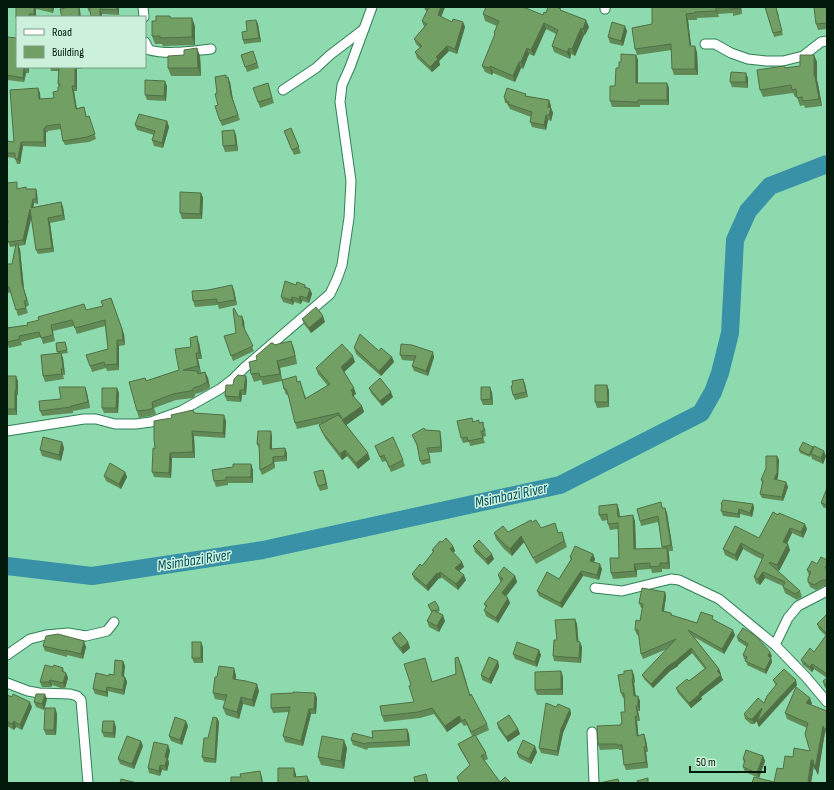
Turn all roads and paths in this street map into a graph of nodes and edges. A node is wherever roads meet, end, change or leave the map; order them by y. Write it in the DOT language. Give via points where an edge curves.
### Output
graph roads {
  1 [pos="372,7"];
  2 [pos="364,29"];
  3 [pos="827,41"];
  4 [pos="146,44"];
  5 [pos="705,44"];
  6 [pos="211,49"];
  7 [pos="283,90"];
  8 [pos="7,431"];
  9 [pos="595,588"];
  10 [pos="827,591"];
  11 [pos="114,622"];
  12 [pos="774,645"];
  13 [pos="7,655"];
  14 [pos="7,682"];
  15 [pos="827,702"];
  16 [pos="592,732"];
  17 [pos="88,783"];
  18 [pos="594,783"];
  1 -- 2 [label="street"];
  2 -- 7 [label="street" via="316,68"];
  2 -- 8 [label="street" via="342,85 340,102 351,181 350,203 342,265 330,294 233,379 181,411 151,422 136,424 115,424 84,419"];
  3 -- 5 [label="street" via="821,42 803,56 766,62 748,60 715,44"];
  4 -- 6 [label="street" via="149,50 158,52"];
  9 -- 12 [label="street" via="622,591 664,580 678,580 719,599"];
  10 -- 12 [label="street" via="798,606 788,618"];
  11 -- 13 [label="street" via="107,631 86,636 68,633 30,639"];
  12 -- 15 [label="street"];
  14 -- 17 [label="street" via="28,691 70,694 81,700"];
  16 -- 18 [label="street"];
}
